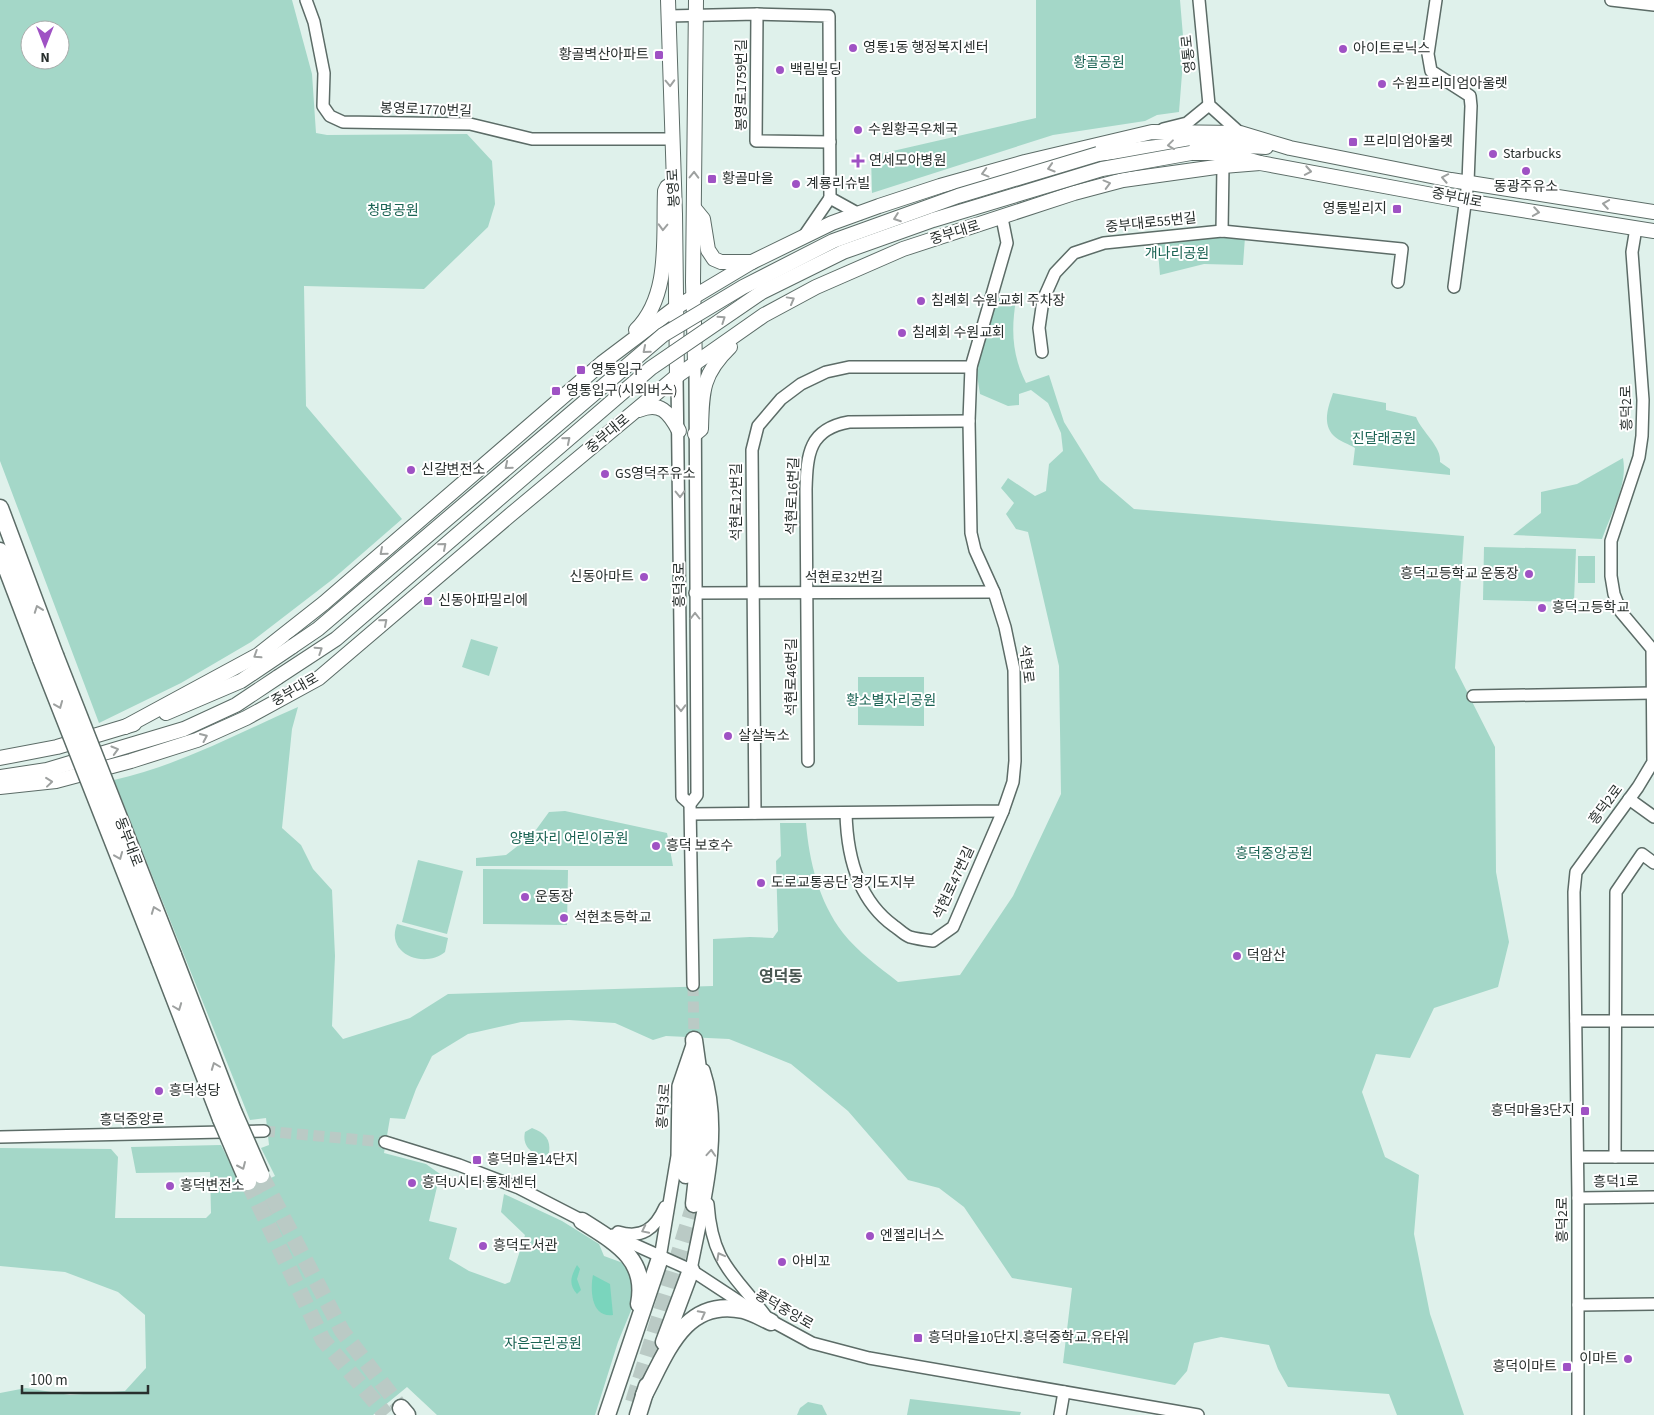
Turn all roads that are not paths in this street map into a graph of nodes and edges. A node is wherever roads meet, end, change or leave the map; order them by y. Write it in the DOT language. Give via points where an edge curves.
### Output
graph roads {
  1 [pos="306,0"];
  2 [pos="668,0"];
  3 [pos="696,0"];
  4 [pos="1199,0"];
  5 [pos="1436,0"];
  6 [pos="1611,0"];
  7 [pos="1654,5"];
  8 [pos="757,14"];
  9 [pos="696,15"];
  10 [pos="668,16"];
  11 [pos="1209,105"];
  12 [pos="1152,132"];
  13 [pos="1240,133"];
  14 [pos="672,139"];
  15 [pos="830,142"];
  16 [pos="1290,148"];
  17 [pos="1260,163"];
  18 [pos="1223,166"];
  19 [pos="1404,170"];
  20 [pos="1468,182"];
  21 [pos="674,183"];
  22 [pos="1400,188"];
  23 [pos="1510,189"];
  24 [pos="830,198"];
  25 [pos="1465,201"];
  26 [pos="1507,207"];
  27 [pos="694,208"];
  28 [pos="1654,212"];
  29 [pos="675,214"];
  30 [pos="859,214"];
  31 [pos="1002,218"];
  32 [pos="1636,228"];
  33 [pos="1222,231"];
  34 [pos="1654,231"];
  35 [pos="804,236"];
  36 [pos="693,256"];
  37 [pos="752,262"];
  38 [pos="1398,282"];
  39 [pos="1454,287"];
  40 [pos="693,296"];
  41 [pos="675,308"];
  42 [pos="762,317"];
  43 [pos="1042,352"];
  44 [pos="602,363"];
  45 [pos="695,364"];
  46 [pos="971,366"];
  47 [pos="677,376"];
  48 [pos="634,412"];
  49 [pos="969,422"];
  50 [pos="1648,422"];
  51 [pos="679,430"];
  52 [pos="695,434"];
  53 [pos="0,508"];
  54 [pos="0,551"];
  55 [pos="994,592"];
  56 [pos="695,593"];
  57 [pos="753,593"];
  58 [pos="807,593"];
  59 [pos="48,657"];
  60 [pos="1653,693"];
  61 [pos="1473,696"];
  62 [pos="125,727"];
  63 [pos="0,758"];
  64 [pos="808,761"];
  65 [pos="0,777"];
  66 [pos="0,787"];
  67 [pos="1629,799"];
  68 [pos="691,809"];
  69 [pos="1003,812"];
  70 [pos="846,813"];
  71 [pos="755,814"];
  72 [pos="1654,816"];
  73 [pos="1654,863"];
  74 [pos="693,985"];
  75 [pos="1576,1021"];
  76 [pos="1616,1021"];
  77 [pos="1654,1021"];
  78 [pos="694,1040"];
  79 [pos="264,1131"];
  80 [pos="0,1137"];
  81 [pos="385,1142"];
  82 [pos="1578,1157"];
  83 [pos="1615,1157"];
  84 [pos="1654,1157"];
  85 [pos="709,1173"];
  86 [pos="255,1178"];
  87 [pos="1654,1197"];
  88 [pos="1578,1198"];
  89 [pos="683,1199"];
  90 [pos="582,1221"];
  91 [pos="660,1258"];
  92 [pos="691,1270"];
  93 [pos="1654,1304"];
  94 [pos="1578,1305"];
  95 [pos="771,1322"];
  96 [pos="629,1352"];
  97 [pos="1064,1392"];
  98 [pos="634,1405"];
  99 [pos="607,1415"];
  100 [pos="618,1415"];
  101 [pos="1060,1415"];
  102 [pos="1198,1415"];
  103 [pos="1578,1415"];
  1 -- 14 [label="street, 봉영로1770번길" via="314,22 324,73 323,106 330,116 343,122 470,124 532,139"];
  2 -- 10 [label="main road, 봉영로"];
  3 -- 9 [label="main road, 봉영로"];
  4 -- 11 [label="street, 영통로"];
  5 -- 20 [label="street" via="1429,62 1431,71 1470,96"];
  6 -- 7 [label="street"];
  8 -- 9 [label="street"];
  8 -- 15 [label="street" via="829,16"];
  8 -- 15 [label="street, 봉영로1759번길" via="756,141"];
  9 -- 10 [label="street"];
  27 -- 9 [label="main road, 봉영로, one-way"];
  10 -- 14 [label="main road, 봉영로, one-way"];
  11 -- 12 [label="street" via="1187,123"];
  11 -- 13 [label="street"];
  12 -- 13 [label="main road, 중부대로"];
  12 -- 30 [label="main road, 중부대로, one-way" via="959,180"];
  13 -- 16 [label="main road, 중부대로"];
  14 -- 21 [label="main road, 봉영로"];
  15 -- 24 [label="street"];
  16 -- 19 [label="main road, 중부대로"];
  16 -- 62 [label="main road, 중부대로, one-way, bridge" via="1190,143 1098,154 958,196 833,241 743,287 662,335 318,629 241,681 189,705"];
  17 -- 18 [label="main road, 중부대로"];
  17 -- 22 [label="main road, 중부대로, one-way"];
  65 -- 17 [label="main road, 중부대로, one-way, bridge" via="47,770 184,729 236,705 336,639 651,368 762,292 843,252 933,220 1102,169 1191,153 1226,153"];
  31 -- 18 [label="main road, 중부대로, one-way" via="1123,180"];
  18 -- 33 [label="street"];
  20 -- 19 [label="main road, 중부대로, one-way"];
  19 -- 22 [label="main road"];
  20 -- 23 [label="main road, 중부대로"];
  20 -- 25 [label="street"];
  21 -- 29 [label="main road, 봉영로"];
  21 -- 44 [label="main road, one-way" via="665,191 662,278 654,306 644,322"];
  22 -- 25 [label="main road, 중부대로"];
  23 -- 26 [label="main road"];
  28 -- 23 [label="main road, 중부대로, one-way"];
  24 -- 30 [label="street"];
  24 -- 35 [label="street"];
  25 -- 26 [label="main road, 중부대로"];
  25 -- 39 [label="street"];
  26 -- 32 [label="main road, 중부대로, one-way"];
  27 -- 36 [label="main road, 봉영로"];
  27 -- 37 [label="main road" via="703,219 708,250 714,259"];
  29 -- 36 [label="main road" via="684,222 684,256 689,259"];
  29 -- 41 [label="main road, 봉영로"];
  30 -- 35 [label="main road, 중부대로"];
  42 -- 31 [label="main road, 중부대로, one-way" via="816,287 903,249"];
  31 -- 46 [label="street, 석현로" via="1007,243"];
  32 -- 34 [label="main road, 중부대로"];
  32 -- 50 [label="street, 흥덕2로" via="1632,252 1643,400"];
  33 -- 38 [label="street, 중부대로55번길" via="1402,248"];
  33 -- 43 [label="street, 중부대로55번길" via="1111,242 1074,253 1055,273 1043,300 1039,328"];
  35 -- 37 [label="main road, 중부대로"];
  36 -- 40 [label="main road, 봉영로"];
  37 -- 40 [label="main road, 중부대로"];
  40 -- 41 [label="main road, 중부대로"];
  40 -- 45 [label="main road, 봉영로"];
  41 -- 44 [label="main road, 중부대로"];
  41 -- 47 [label="main road, 봉영로"];
  42 -- 45 [label="main road, 중부대로"];
  42 -- 52 [label="main road" via="715,362 705,379 702,429"];
  44 -- 62 [label="main road, 중부대로, one-way" via="324,604 258,655"];
  45 -- 47 [label="main road, 중부대로"];
  45 -- 52 [label="street, 흥덕3로"];
  46 -- 49 [label="street, 석현로"];
  46 -- 57 [label="street, 석현로12번길" via="835,369 801,384 781,399 758,426 752,450"];
  47 -- 48 [label="main road, 중부대로"];
  47 -- 51 [label="street, 흥덕3로"];
  48 -- 51 [label="main road" via="658,406 671,416"];
  66 -- 48 [label="main road, 중부대로, one-way" via="56,781 197,740 246,718 319,678"];
  49 -- 55 [label="street, 석현로" via="971,533"];
  49 -- 58 [label="street, 석현로16번길" via="849,422 824,432 814,443 807,461"];
  50 -- 60 [label="street, 흥덕2로" via="1611,541 1611,576 1621,612 1652,650"];
  51 -- 68 [label="street, 흥덕3로, one-way" via="682,797"];
  52 -- 56 [label="street, 흥덕3로"];
  59 -- 53 [label="highway, 동부대로, one-way"];
  54 -- 59 [label="highway, 동부대로"];
  55 -- 58 [label="street, 석현로32번길"];
  55 -- 69 [label="street, 석현로" via="1014,670 1014,782"];
  56 -- 57 [label="street, 석현로32번길"];
  68 -- 56 [label="street, 흥덕3로, one-way" via="697,795"];
  57 -- 58 [label="street, 석현로32번길"];
  57 -- 71 [label="street, 석현로12번길"];
  58 -- 64 [label="street, 석현로46번길"];
  59 -- 86 [label="highway, 동부대로, bridge" via="227,1115"];
  60 -- 61 [label="street"];
  60 -- 67 [label="street, 흥덕2로" via="1653,762"];
  62 -- 63 [label="main road, 중부대로" via="41,751"];
  67 -- 72 [label="street"];
  67 -- 75 [label="street, 흥덕2로" via="1576,872"];
  68 -- 71 [label="street"];
  68 -- 74 [label="street, 흥덕3로"];
  69 -- 70 [label="street"];
  69 -- 70 [label="street, 석현로47번길" via="953,927 933,941 909,937 882,918 872,904 850,858"];
  70 -- 71 [label="street"];
  73 -- 76 [label="street" via="1642,854 1616,892"];
  75 -- 76 [label="street"];
  75 -- 82 [label="street, 흥덕2로"];
  76 -- 77 [label="street"];
  76 -- 83 [label="street"];
  85 -- 78 [label="street, one-way" via="712,1154 710,1090"];
  78 -- 89 [label="highway"];
  79 -- 80 [label="street, 흥덕중앙로"];
  81 -- 90 [label="street, 흥덕중앙로" via="519,1188"];
  82 -- 83 [label="street"];
  82 -- 88 [label="street, 흥덕2로"];
  83 -- 84 [label="street"];
  85 -- 92 [label="street"];
  95 -- 85 [label="street, one-way" via="730,1274 716,1250 709,1222"];
  87 -- 88 [label="street, 흥덕1로"];
  88 -- 94 [label="street, 흥덕2로"];
  89 -- 90 [label="street, one-way" via="643,1233 630,1235"];
  89 -- 91 [label="street"];
  90 -- 91 [label="street, 흥덕중앙로"];
  90 -- 96 [label="highway" via="617,1243 638,1266 642,1291"];
  91 -- 92 [label="street, 흥덕중앙로"];
  91 -- 96 [label="highway"];
  92 -- 95 [label="street, 흥덕중앙로"];
  92 -- 98 [label="highway"];
  93 -- 94 [label="street"];
  94 -- 103 [label="street, 흥덕2로"];
  95 -- 97 [label="street, 흥덕중앙로" via="812,1344 869,1358"];
  98 -- 95 [label="highway, one-way" via="677,1333 693,1319 712,1309 727,1309 743,1310"];
  96 -- 99 [label="highway"];
  97 -- 101 [label="street"];
  97 -- 102 [label="street, 흥덕중앙로"];
  98 -- 100 [label="highway"];
}
